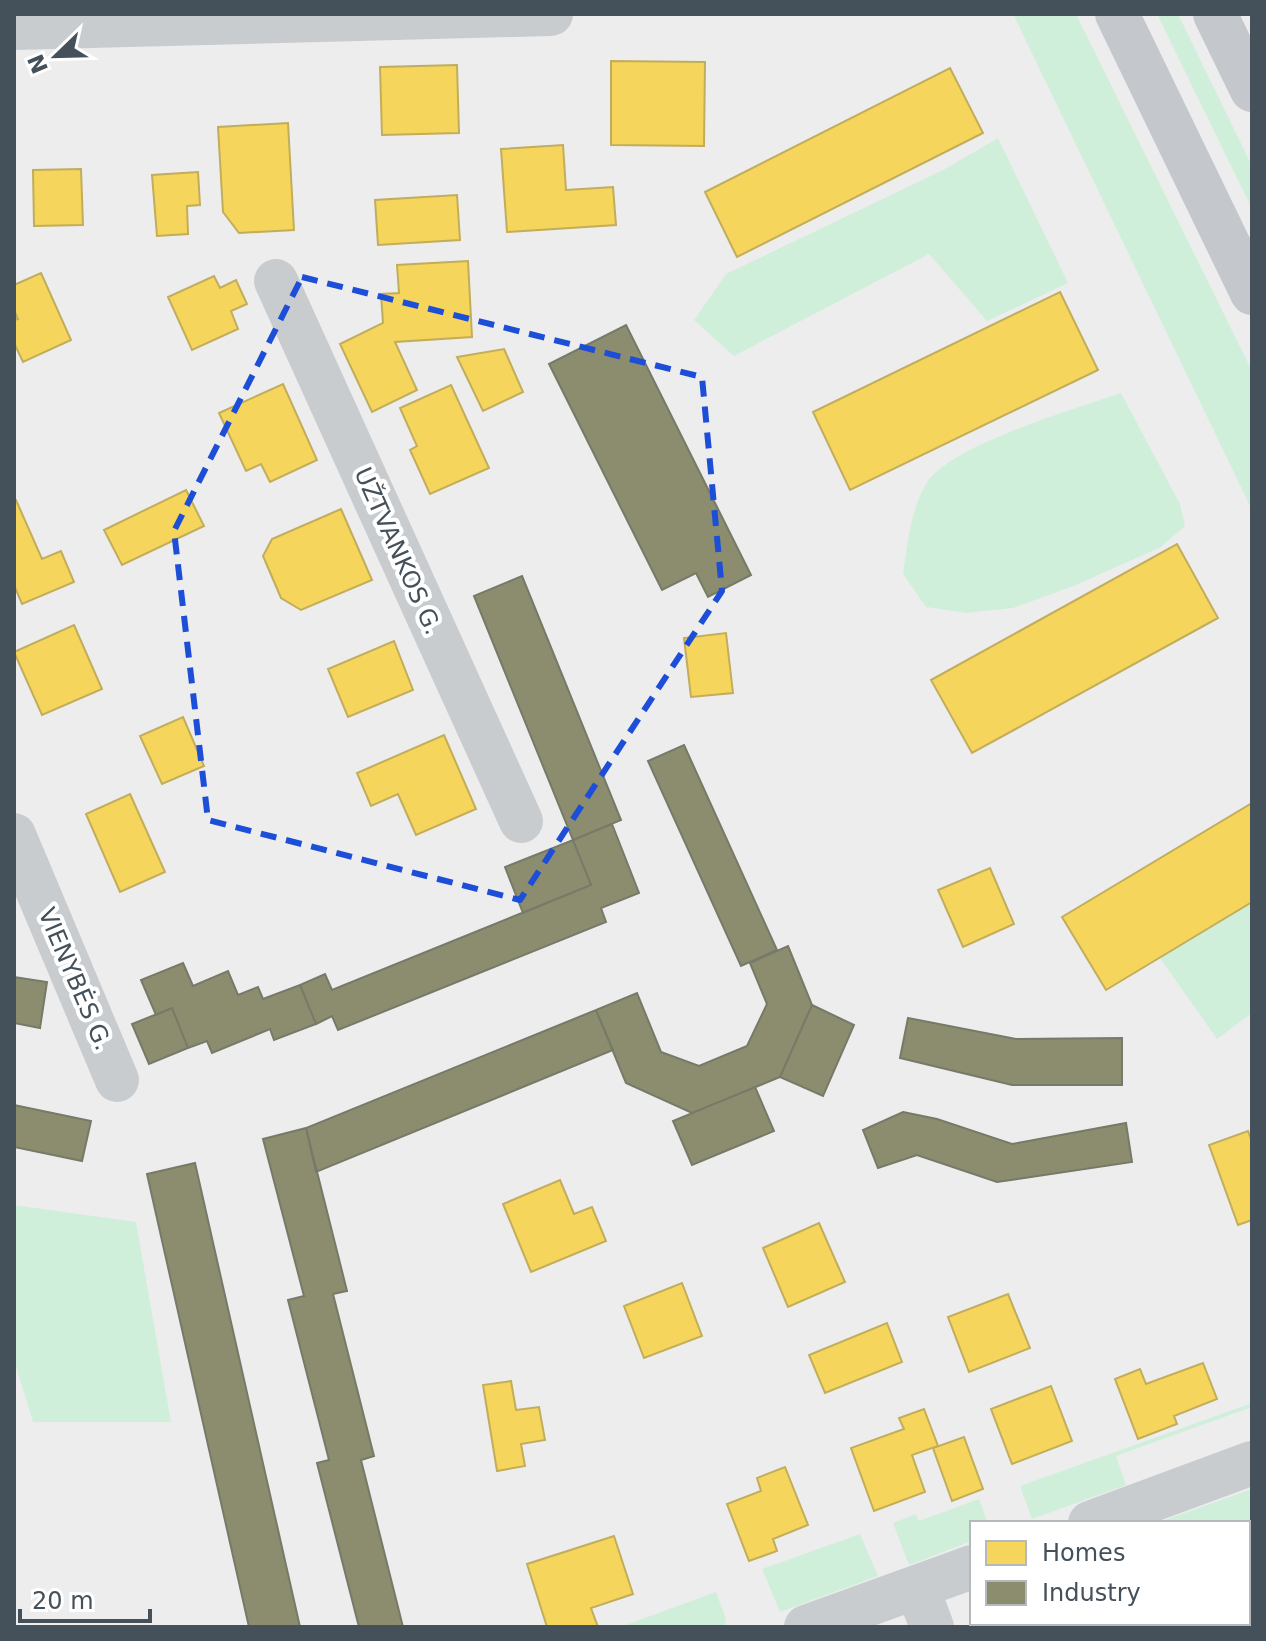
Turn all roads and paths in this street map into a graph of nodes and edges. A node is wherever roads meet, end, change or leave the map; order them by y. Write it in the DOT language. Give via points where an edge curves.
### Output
graph roads {
  1 [pos="551,14"];
  2 [pos="1117,14"];
  3 [pos="1215,14"];
  4 [pos="14,28"];
  5 [pos="1252,90"];
  6 [pos="276,281"];
  7 [pos="1252,293"];
  8 [pos="521,821"];
  9 [pos="14,835"];
  10 [pos="117,1080"];
  11 [pos="1252,1463"];
  12 [pos="1095,1521"];
  13 [pos="970,1568"];
  14 [pos="917,1587"];
  15 [pos="806,1627"];
  16 [pos="932,1627"];
  1 -- 4 [label="street"];
  2 -- 7 [label="main road"];
  3 -- 5 [label="main road"];
  6 -- 8 [label="street, UŽTVANKOS G."];
  9 -- 10 [label="street, VIENYBĖS G."];
  11 -- 12 [label="street"];
  13 -- 14 [label="street"];
  14 -- 15 [label="street"];
  14 -- 16 [label="street"];
}
